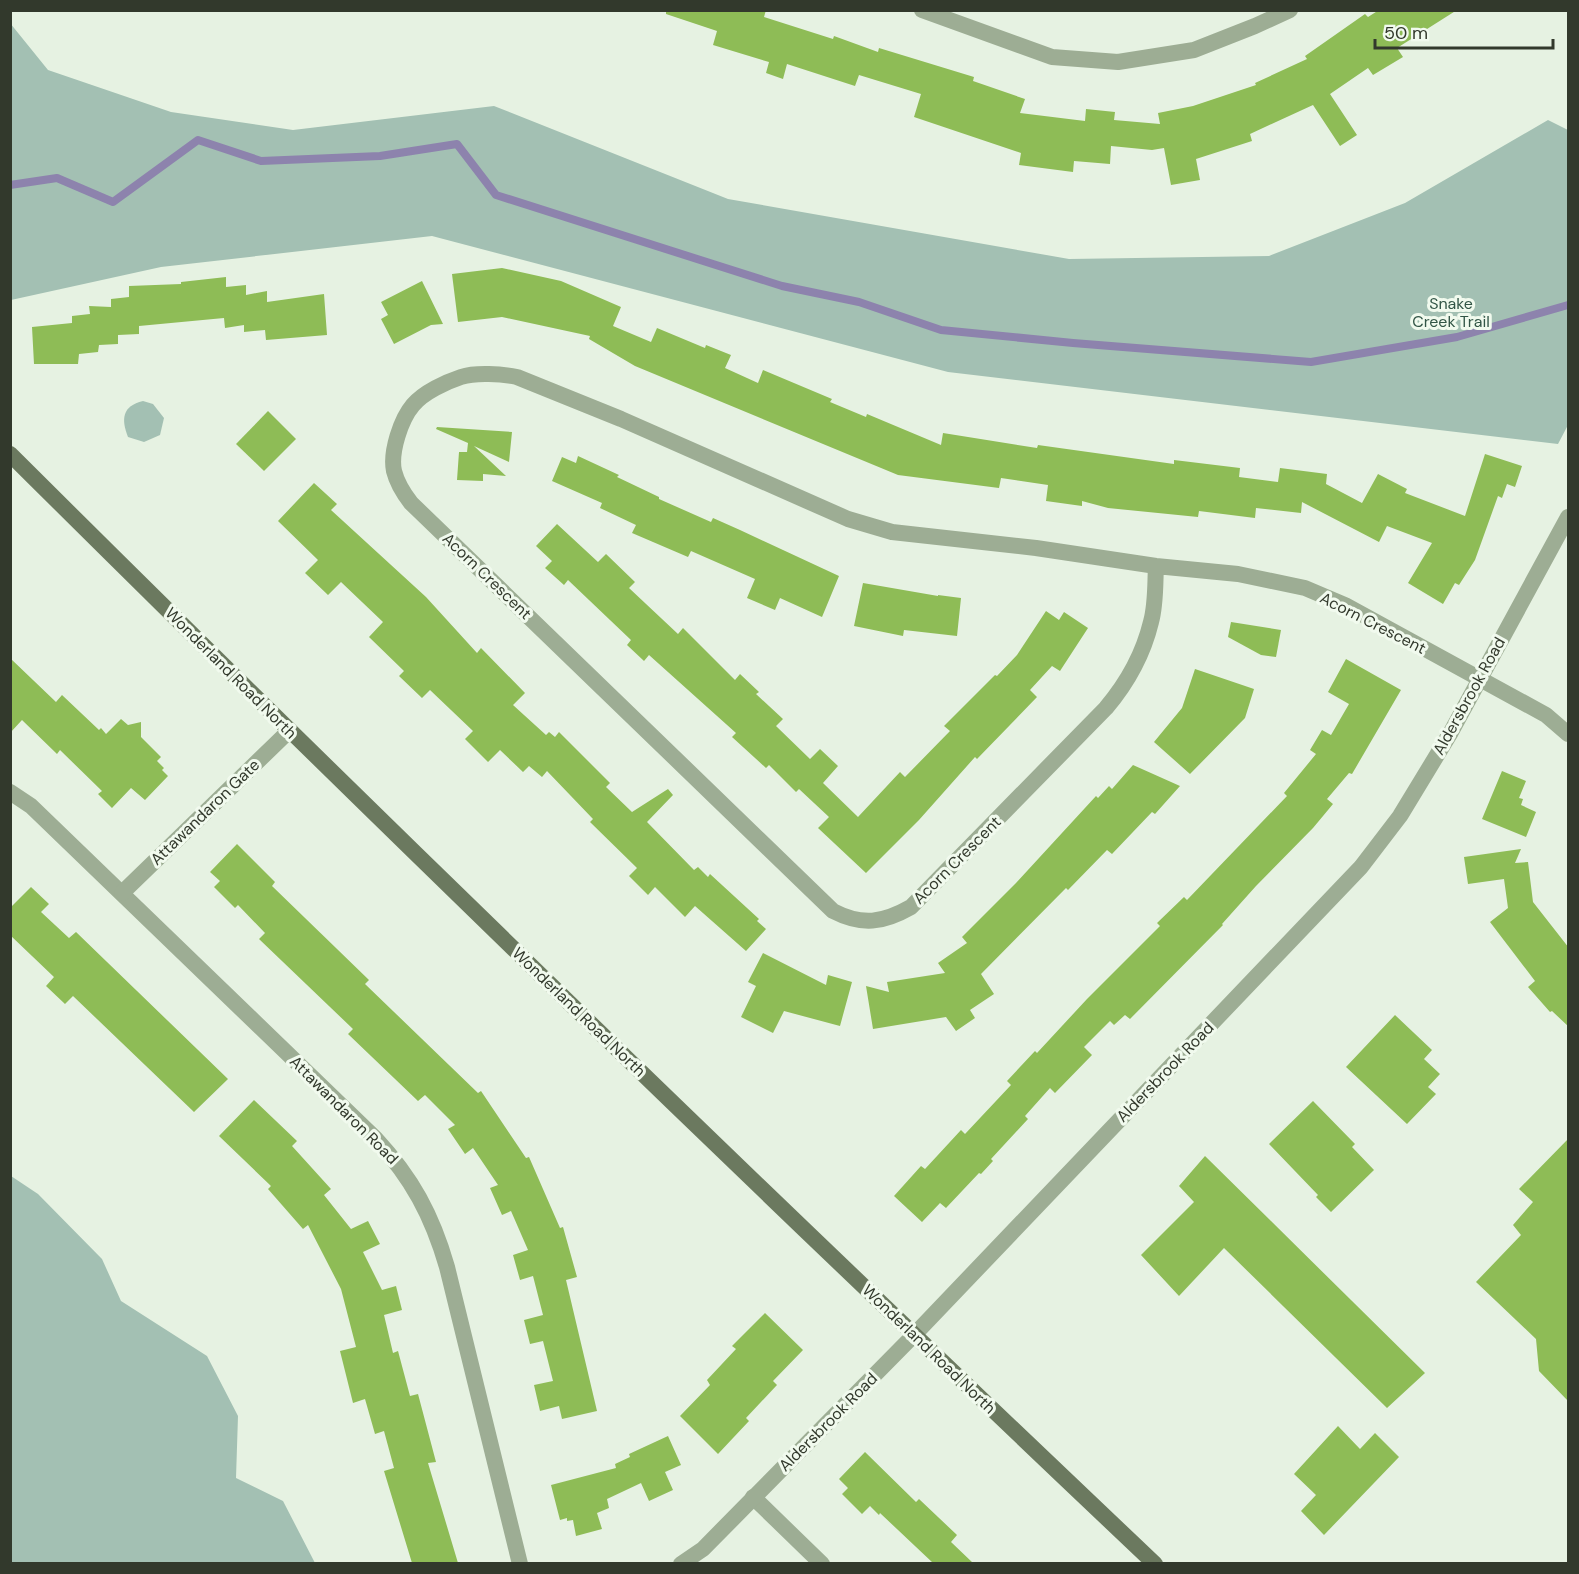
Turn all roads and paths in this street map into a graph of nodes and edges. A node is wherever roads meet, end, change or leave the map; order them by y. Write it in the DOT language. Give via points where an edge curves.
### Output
graph roads {
  1 [pos="1290,10"];
  2 [pos="931,12"];
  3 [pos="10,454"];
  4 [pos="1569,517"];
  5 [pos="1156,566"];
  6 [pos="1479,679"];
  7 [pos="289,731"];
  8 [pos="1569,734"];
  9 [pos="10,792"];
  10 [pos="122,893"];
  11 [pos="914,1335"];
  12 [pos="753,1497"];
  13 [pos="520,1563"];
  14 [pos="681,1563"];
  15 [pos="822,1563"];
  16 [pos="1155,1563"];
  1 -- 2 [label="street" via="1194,50 1118,62 1052,57"];
  3 -- 7 [label="main road, Wonderland Road North"];
  4 -- 6 [label="street, Aldersbrook Road"];
  5 -- 5 [label="street, Acorn Crescent" via="875,528 621,419 503,374 463,376 435,388 413,404 396,437 393,469 411,503 833,911 849,919 882,920 910,907 1106,708 1126,685 1140,655 1152,620"];
  5 -- 6 [label="street, Acorn Crescent" via="1238,574 1305,588"];
  6 -- 8 [label="street, Acorn Crescent" via="1546,715"];
  6 -- 11 [label="street, Aldersbrook Road" via="1400,816 1361,867"];
  7 -- 10 [label="street, Attawandaron Gate"];
  7 -- 11 [label="main road, Wonderland Road North"];
  9 -- 10 [label="street, Attawandaron Road" via="31,806"];
  10 -- 13 [label="street, Attawandaron Road" via="375,1138 413,1186 444,1255"];
  11 -- 12 [label="street, Aldersbrook Road"];
  11 -- 16 [label="main road, Wonderland Road North"];
  12 -- 14 [label="street, Aldersbrook Road" via="703,1548"];
  12 -- 15 [label="street"];
}
